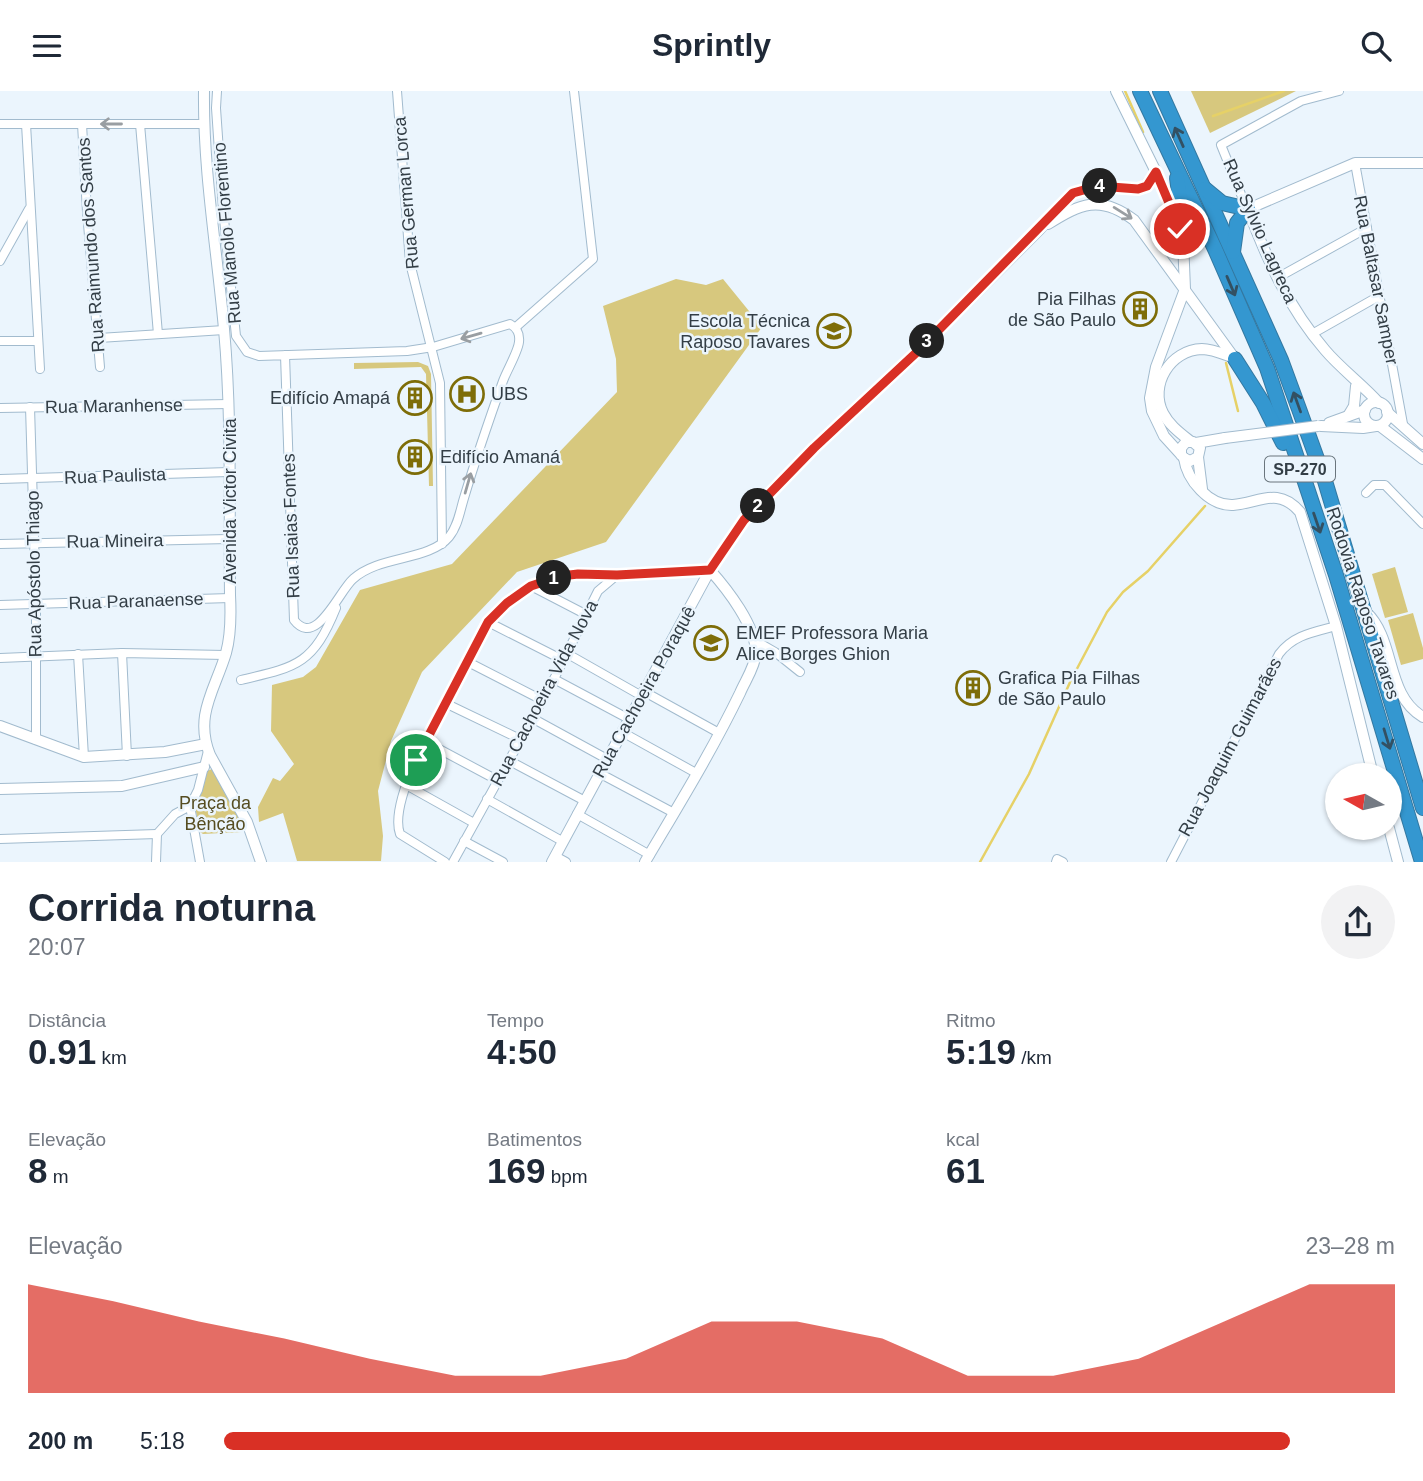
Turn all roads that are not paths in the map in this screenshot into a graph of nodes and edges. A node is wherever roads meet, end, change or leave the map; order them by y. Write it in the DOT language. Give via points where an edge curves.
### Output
graph roads {
  1 [pos="204,91"];
  2 [pos="217,91"];
  3 [pos="397,91"];
  4 [pos="574,91"];
  5 [pos="1116,91"];
  6 [pos="1140,91"];
  7 [pos="1160,91"];
  8 [pos="1339,91"];
  9 [pos="0,124"];
  10 [pos="26,124"];
  11 [pos="82,124"];
  12 [pos="140,124"];
  13 [pos="204,124"];
  14 [pos="1355,163"];
  15 [pos="1423,163"];
  16 [pos="1156,172"];
  17 [pos="1177,173"];
  18 [pos="1200,183"];
  19 [pos="30,208"];
  20 [pos="1248,209"];
  21 [pos="1367,228"];
  22 [pos="1039,230"];
  23 [pos="1184,244"];
  24 [pos="1234,257"];
  25 [pos="0,261"];
  26 [pos="1172,272"];
  27 [pos="1277,278"];
  28 [pos="1185,289"];
  29 [pos="1379,296"];
  30 [pos="516,327"];
  31 [pos="224,330"];
  32 [pos="158,334"];
  33 [pos="1312,334"];
  34 [pos="99,338"];
  35 [pos="0,341"];
  36 [pos="37,341"];
  37 [pos="433,347"];
  38 [pos="285,355"];
  39 [pos="1236,359"];
  40 [pos="100,367"];
  41 [pos="40,369"];
  42 [pos="1356,383"];
  43 [pos="1398,397"];
  44 [pos="229,404"];
  45 [pos="30,407"];
  46 [pos="0,408"];
  47 [pos="1384,408"];
  48 [pos="1366,409"];
  49 [pos="1348,417"];
  50 [pos="1403,424"];
  51 [pos="1320,426"];
  52 [pos="1378,426"];
  53 [pos="1363,428"];
  54 [pos="1399,439"];
  55 [pos="1423,444"];
  56 [pos="1196,448"];
  57 [pos="443,451"];
  58 [pos="477,455"];
  59 [pos="1182,456"];
  60 [pos="1423,459"];
  61 [pos="229,472"];
  62 [pos="0,479"];
  63 [pos="33,479"];
  64 [pos="1203,492"];
  65 [pos="1307,492"];
  66 [pos="1366,493"];
  67 [pos="1423,524"];
  68 [pos="229,539"];
  69 [pos="33,543"];
  70 [pos="0,544"];
  71 [pos="442,544"];
  72 [pos="710,570"];
  73 [pos="617,575"];
  74 [pos="531,586"];
  75 [pos="340,595"];
  76 [pos="230,598"];
  77 [pos="36,604"];
  78 [pos="0,605"];
  79 [pos="1362,607"];
  80 [pos="585,614"];
  81 [pos="488,622"];
  82 [pos="1336,626"];
  83 [pos="754,640"];
  84 [pos="122,653"];
  85 [pos="78,655"];
  86 [pos="225,655"];
  87 [pos="37,656"];
  88 [pos="565,656"];
  89 [pos="0,658"];
  90 [pos="468,662"];
  91 [pos="800,672"];
  92 [pos="554,679"];
  93 [pos="241,680"];
  94 [pos="642,693"];
  95 [pos="542,700"];
  96 [pos="445,703"];
  97 [pos="1423,717"];
  98 [pos="532,718"];
  99 [pos="629,719"];
  100 [pos="0,726"];
  101 [pos="622,732"];
  102 [pos="719,733"];
  103 [pos="520,739"];
  104 [pos="36,740"];
  105 [pos="424,741"];
  106 [pos="207,747"];
  107 [pos="127,756"];
  108 [pos="83,757"];
  109 [pos="607,759"];
  110 [pos="508,760"];
  111 [pos="1370,763"];
  112 [pos="204,767"];
  113 [pos="599,773"];
  114 [pos="696,773"];
  115 [pos="497,780"];
  116 [pos="406,785"];
  117 [pos="0,789"];
  118 [pos="487,799"];
  119 [pos="585,801"];
  120 [pos="190,806"];
  121 [pos="1423,808"];
  122 [pos="674,813"];
  123 [pos="577,814"];
  124 [pos="474,823"];
  125 [pos="157,834"];
  126 [pos="0,839"];
  127 [pos="1392,840"];
  128 [pos="464,841"];
  129 [pos="562,841"];
  130 [pos="648,858"];
  131 [pos="553,859"];
  132 [pos="156,862"];
  133 [pos="200,862"];
  134 [pos="261,862"];
  135 [pos="445,862"];
  136 [pos="453,862"];
  137 [pos="503,862"];
  138 [pos="566,862"];
  139 [pos="1056,862"];
  140 [pos="1063,862"];
  141 [pos="1171,862"];
  142 [pos="1398,862"];
  143 [pos="1422,862"];
  1 -- 13 [label="main road, Avenida Victor Civita"];
  2 -- 38 [label="street, Rua Manolo Florentino" via="236,336 252,355"];
  3 -- 37 [label="street, Rua German Lorca" via="410,263"];
  4 -- 30 [label="street" via="593,259"];
  5 -- 16 [label="main road"];
  6 -- 17 [label="highway, Rodovia Raposo Tavares / SP-270"];
  18 -- 7 [label="highway, Rodovia Raposo Tavares / SP-270, one-way"];
  8 -- 20 [label="street, Rua Sylvio Lagreca" via="1301,101 1221,145"];
  9 -- 10 [label="street"];
  10 -- 11 [label="street"];
  10 -- 19 [label="street"];
  12 -- 11 [label="street, one-way"];
  11 -- 34 [label="street, Rua Raimundo dos Santos"];
  12 -- 13 [label="street"];
  12 -- 32 [label="street"];
  13 -- 31 [label="main road, Avenida Victor Civita"];
  14 -- 15 [label="main road"];
  14 -- 20 [label="main road"];
  14 -- 21 [label="street, Rua Baltasar Samper"];
  16 -- 22 [label="main road, Rua Cachoeira Poraquê" via="1147,186 1138,189 1098,186 1073,193"];
  16 -- 23 [label="main road"];
  17 -- 23 [label="highway"];
  17 -- 65 [label="highway, Rodovia Raposo Tavares / SP-270, one-way" via="1267,369"];
  18 -- 20 [label="highway" via="1222,203"];
  18 -- 24 [label="highway, Rodovia Raposo Tavares / SP-270"];
  19 -- 25 [label="street"];
  19 -- 36 [label="street"];
  20 -- 24 [label="highway" via="1237,223"];
  20 -- 27 [label="main road, Rua Sylvio Lagreca"];
  21 -- 27 [label="street"];
  21 -- 29 [label="street, Rua Baltasar Samper"];
  22 -- 26 [label="main road, Rua Cachoeira Poraquê, one-way" via="1072,209 1100,204 1113,207 1134,220"];
  22 -- 72 [label="main road, Rua Cachoeira Poraquê" via="744,520"];
  23 -- 26 [label="main road"];
  23 -- 28 [label="main road"];
  79 -- 24 [label="highway, Rodovia Raposo Tavares / SP-270, one-way" via="1299,409"];
  26 -- 28 [label="main road, Rua Cachoeira Poraquê"];
  27 -- 33 [label="main road, Rua Sylvio Lagreca"];
  28 -- 39 [label="main road, Rua Cachoeira Poraquê"];
  28 -- 59 [label="main road" via="1156,367 1150,398 1164,436"];
  29 -- 33 [label="street"];
  29 -- 43 [label="street, Rua Baltasar Samper"];
  30 -- 37 [label="street, Rua Manolo Florentino, one-way" via="510,324"];
  30 -- 58 [label="street" via="519,343"];
  31 -- 32 [label="street"];
  31 -- 44 [label="main road, Avenida Victor Civita"];
  32 -- 34 [label="street"];
  33 -- 42 [label="main road, Rua Sylvio Lagreca"];
  34 -- 40 [label="street, Rua Raimundo dos Santos"];
  35 -- 36 [label="street"];
  36 -- 41 [label="street"];
  37 -- 38 [label="street, Rua Manolo Florentino"];
  37 -- 57 [label="street, Rua German Lorca" via="440,383"];
  38 -- 75 [label="street, Rua Isaias Fontes" via="297,625 318,625"];
  39 -- 56 [label="main road" via="1211,349 1196,349 1181,354 1160,383 1160,405 1167,419"];
  39 -- 65 [label="highway" via="1272,418"];
  42 -- 47 [label="main road, Rua Sylvio Lagreca"];
  42 -- 48 [label="main road, Rua Sylvio Lagreca"];
  42 -- 49 [label="main road"];
  43 -- 47 [label="street"];
  43 -- 50 [label="street, Rua Baltasar Samper"];
  44 -- 45 [label="street, Rua Maranhense"];
  44 -- 61 [label="main road, Avenida Victor Civita"];
  45 -- 46 [label="street, Rua Maranhense"];
  45 -- 63 [label="street, Rua Apóstolo Thiago"];
  47 -- 48 [label="main road" via="1372,403"];
  47 -- 50 [label="main road, Rua Sylvio Lagreca"];
  47 -- 52 [label="main road" via="1386,420"];
  48 -- 49 [label="main road"];
  48 -- 52 [label="main road" via="1365,419"];
  49 -- 51 [label="main road"];
  50 -- 55 [label="main road, Rua Sylvio Lagreca"];
  51 -- 53 [label="main road"];
  51 -- 56 [label="main road, bridge" via="1224,438"];
  52 -- 53 [label="main road"];
  52 -- 54 [label="main road"];
  53 -- 54 [label="main road"];
  54 -- 60 [label="main road"];
  56 -- 59 [label="main road" via="1190,461"];
  56 -- 59 [label="main road" via="1183,444"];
  56 -- 64 [label="main road"];
  57 -- 58 [label="street" via="455,457"];
  57 -- 71 [label="street, Rua German Lorca"];
  71 -- 58 [label="street, one-way" via="455,528"];
  59 -- 64 [label="main road"];
  61 -- 63 [label="street, Rua Paulista"];
  61 -- 68 [label="main road, Avenida Victor Civita"];
  62 -- 63 [label="street, Rua Paulista"];
  63 -- 69 [label="street, Rua Apóstolo Thiago"];
  64 -- 82 [label="main road, Rodovia Raposo Tavares" via="1224,504 1274,497 1296,508 1315,553"];
  65 -- 143 [label="highway, Rodovia Raposo Tavares / SP-270, one-way"];
  66 -- 67 [label="street" via="1374,485 1385,485"];
  68 -- 69 [label="street, Rua Mineira"];
  68 -- 76 [label="main road, Avenida Victor Civita"];
  69 -- 70 [label="street, Rua Mineira"];
  69 -- 77 [label="street, Rua Apóstolo Thiago"];
  71 -- 75 [label="street, Rua Isaias Fontes" via="366,568"];
  72 -- 73 [label="street"];
  72 -- 83 [label="main road" via="726,588"];
  72 -- 94 [label="main road, Rua Cachoeira Poraquê"];
  73 -- 74 [label="street" via="561,576"];
  73 -- 80 [label="street, Rua Cachoeira Vida Nova" via="598,591"];
  74 -- 80 [label="street"];
  74 -- 81 [label="street"];
  75 -- 93 [label="street" via="306,659"];
  76 -- 77 [label="street, Rua Paranaense"];
  76 -- 86 [label="main road, Avenida Victor Civita"];
  77 -- 78 [label="street, Rua Paranaense"];
  77 -- 87 [label="street, Rua Apóstolo Thiago"];
  79 -- 97 [label="main road" via="1375,621 1404,700"];
  79 -- 121 [label="highway, Rodovia Raposo Tavares / SP-270"];
  80 -- 88 [label="street, Rua Cachoeira Vida Nova"];
  81 -- 88 [label="street"];
  81 -- 90 [label="street"];
  82 -- 111 [label="main road, Rodovia Raposo Tavares"];
  82 -- 141 [label="street, Rua Joaquim Guimarães" via="1285,645"];
  83 -- 91 [label="street"];
  83 -- 102 [label="main road" via="755,661"];
  84 -- 85 [label="street"];
  84 -- 86 [label="street"];
  84 -- 107 [label="street"];
  85 -- 87 [label="street"];
  85 -- 108 [label="street"];
  86 -- 106 [label="main road, Avenida Victor Civita" via="206,706"];
  87 -- 89 [label="street"];
  87 -- 104 [label="street, Rua Apóstolo Thiago"];
  88 -- 92 [label="street, Rua Cachoeira Vida Nova"];
  88 -- 94 [label="street"];
  90 -- 95 [label="street"];
  90 -- 96 [label="street"];
  92 -- 95 [label="street, Rua Cachoeira Vida Nova"];
  92 -- 99 [label="street"];
  94 -- 99 [label="main road, Rua Cachoeira Poraquê"];
  94 -- 102 [label="street"];
  95 -- 98 [label="street, Rua Cachoeira Vida Nova"];
  96 -- 103 [label="street"];
  96 -- 105 [label="street"];
  98 -- 103 [label="street, Rua Cachoeira Vida Nova"];
  98 -- 109 [label="street"];
  99 -- 101 [label="main road, Rua Cachoeira Poraquê"];
  100 -- 104 [label="main road"];
  101 -- 109 [label="main road, Rua Cachoeira Poraquê"];
  101 -- 114 [label="street"];
  102 -- 114 [label="main road"];
  103 -- 110 [label="street, Rua Cachoeira Vida Nova"];
  104 -- 108 [label="main road"];
  105 -- 115 [label="street"];
  105 -- 116 [label="street"];
  106 -- 107 [label="main road"];
  106 -- 112 [label="street"];
  106 -- 134 [label="main road, Avenida Victor Civita" via="247,822"];
  107 -- 108 [label="main road"];
  109 -- 113 [label="main road, Rua Cachoeira Poraquê"];
  110 -- 115 [label="street, Rua Cachoeira Vida Nova"];
  110 -- 119 [label="street"];
  112 -- 117 [label="main road" via="122,786"];
  112 -- 120 [label="street"];
  113 -- 119 [label="main road, Rua Cachoeira Poraquê"];
  113 -- 122 [label="street"];
  114 -- 122 [label="main road"];
  115 -- 118 [label="street, Rua Cachoeira Vida Nova"];
  116 -- 124 [label="street"];
  116 -- 135 [label="street" via="400,834"];
  118 -- 124 [label="street, Rua Cachoeira Vida Nova"];
  118 -- 129 [label="street"];
  119 -- 123 [label="main road, Rua Cachoeira Poraquê"];
  120 -- 125 [label="street" via="175,814"];
  120 -- 133 [label="street"];
  122 -- 130 [label="main road"];
  123 -- 129 [label="main road, Rua Cachoeira Poraquê"];
  123 -- 130 [label="street"];
  124 -- 128 [label="street, Rua Cachoeira Vida Nova"];
  125 -- 126 [label="street"];
  125 -- 132 [label="street"];
  127 -- 142 [label="main road"];
  128 -- 136 [label="street, Rua Cachoeira Vida Nova"];
  128 -- 137 [label="street"];
  129 -- 131 [label="main road, Rua Cachoeira Poraquê"];
  131 -- 138 [label="street"];
  139 -- 140 [label="street"];
}
